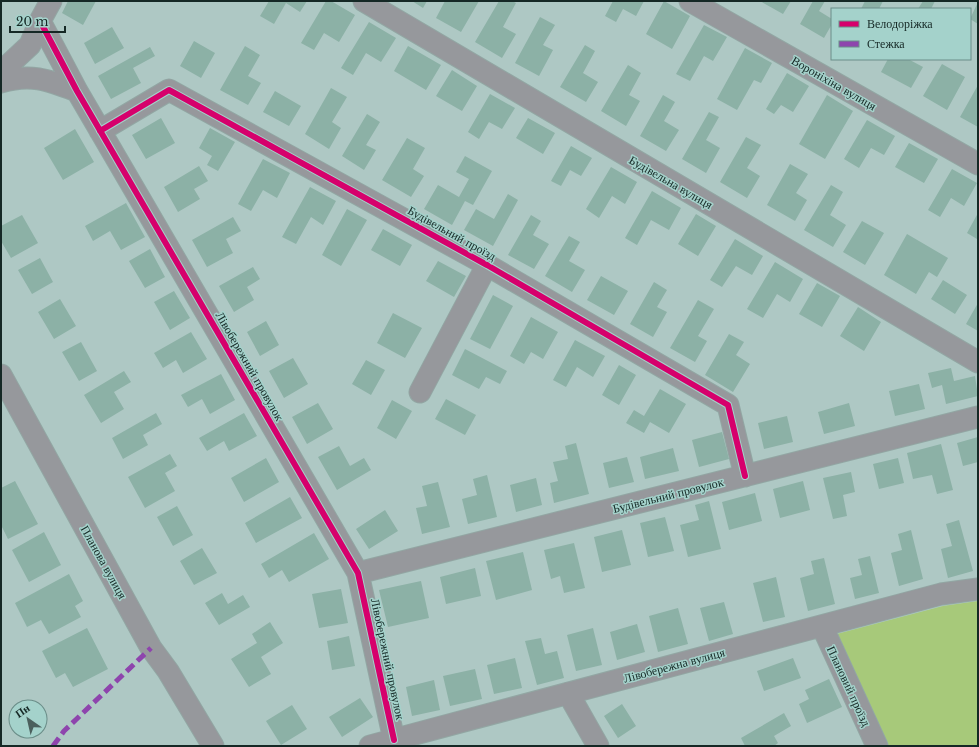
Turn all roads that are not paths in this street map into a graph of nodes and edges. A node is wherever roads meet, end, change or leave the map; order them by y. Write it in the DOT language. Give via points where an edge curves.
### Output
graph roads {
  1 [pos="51,1"];
  2 [pos="364,1"];
  3 [pos="690,1"];
  4 [pos="40,21"];
  5 [pos="1,72"];
  6 [pos="1,82"];
  7 [pos="76,91"];
  8 [pos="100,131"];
  9 [pos="978,164"];
  10 [pos="487,265"];
  11 [pos="978,362"];
  12 [pos="1,375"];
  13 [pos="420,392"];
  14 [pos="978,417"];
  15 [pos="745,476"];
  16 [pos="358,573"];
  17 [pos="978,589"];
  18 [pos="822,626"];
  19 [pos="568,693"];
  20 [pos="394,740"];
  21 [pos="213,746"];
  22 [pos="370,746"];
  23 [pos="598,746"];
  24 [pos="877,746"];
  1 -- 4 [label="street"];
  2 -- 11 [label="street, Будівельна вулиця"];
  3 -- 9 [label="street, Вороніхіна вулиця"];
  4 -- 5 [label="street" via="30,45"];
  4 -- 7 [label="street, Лівобережний провулок"];
  6 -- 7 [label="street" via="18,77 44,79"];
  7 -- 8 [label="street, Лівобережний провулок"];
  8 -- 10 [label="street, Будівельний проїзд" via="169,90"];
  8 -- 16 [label="street, Лівобережний провулок"];
  10 -- 13 [label="street"];
  10 -- 15 [label="street, Будівельний проїзд" via="728,405"];
  12 -- 21 [label="street, Планова вулиця" via="151,648 168,671"];
  14 -- 15 [label="street, Будівельний провулок"];
  15 -- 16 [label="street, Будівельний провулок"];
  16 -- 20 [label="street, Лівобережний провулок"];
  17 -- 18 [label="street, Лівобережна вулиця" via="941,594"];
  18 -- 19 [label="street, Лівобережна вулиця"];
  18 -- 24 [label="street, Плановий проїзд"];
  19 -- 20 [label="street, Лівобережна вулиця"];
  19 -- 23 [label="street"];
  20 -- 22 [label="street, Лівобережна вулиця"];
}
